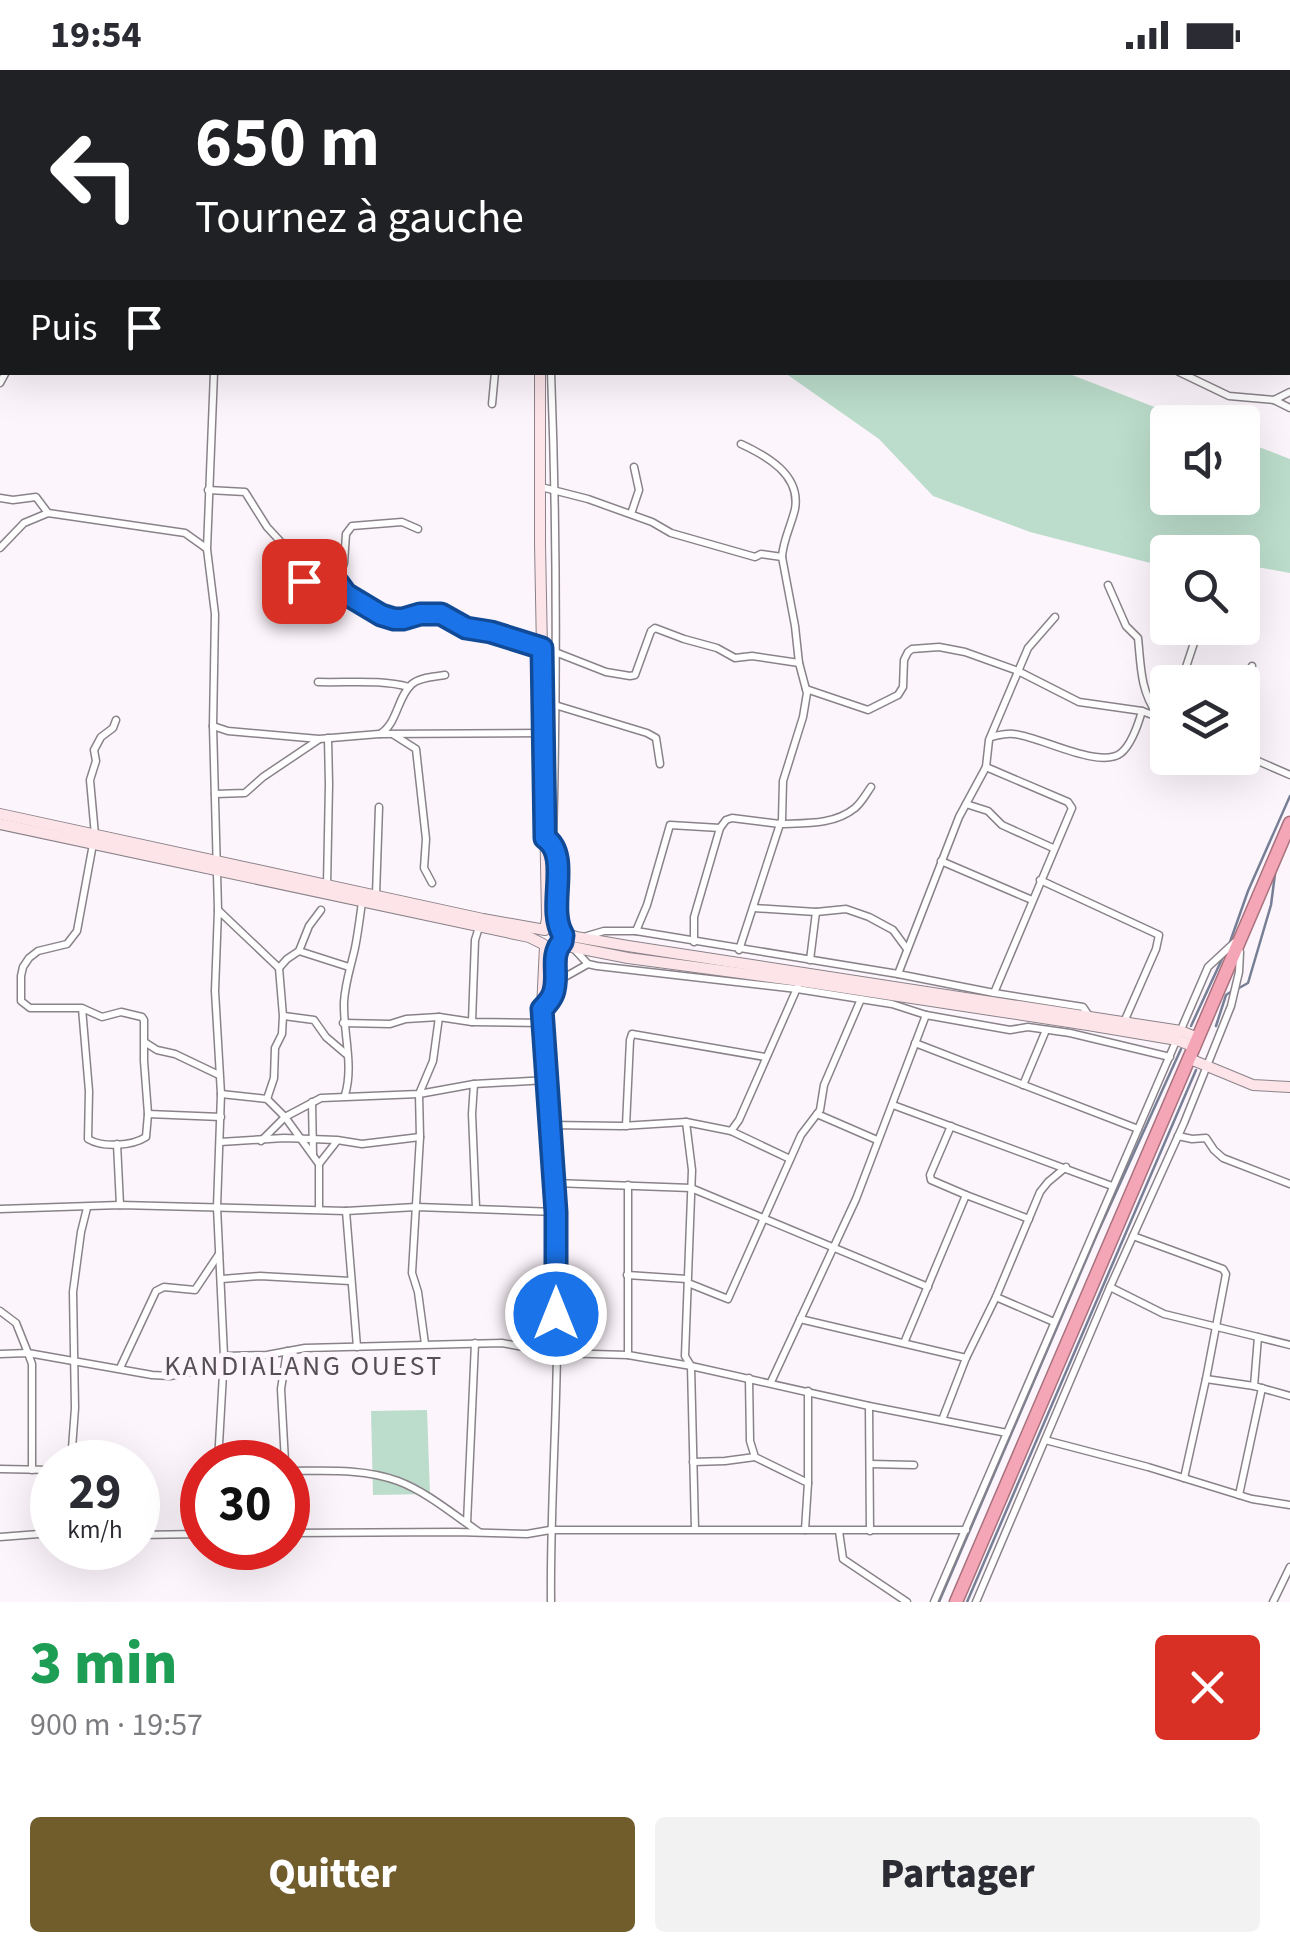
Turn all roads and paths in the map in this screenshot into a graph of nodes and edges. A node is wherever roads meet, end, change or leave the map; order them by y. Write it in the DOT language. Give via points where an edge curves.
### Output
graph roads {
  1 [pos="214,375"];
  2 [pos="495,375"];
  3 [pos="540,375"];
  4 [pos="551,375"];
  5 [pos="1185,375"];
  6 [pos="1290,392"];
  7 [pos="1274,400"];
  8 [pos="492,404"];
  9 [pos="1290,408"];
  10 [pos="741,444"];
  11 [pos="634,467"];
  12 [pos="541,487"];
  13 [pos="208,490"];
  14 [pos="556,490"];
  15 [pos="0,498"];
  16 [pos="48,513"];
  17 [pos="631,514"];
  18 [pos="418,528"];
  19 [pos="0,548"];
  20 [pos="207,548"];
  21 [pos="782,558"];
  22 [pos="338,583"];
  23 [pos="1108,586"];
  24 [pos="1056,617"];
  25 [pos="542,648"];
  26 [pos="555,652"];
  27 [pos="799,664"];
  28 [pos="1018,671"];
  29 [pos="445,675"];
  30 [pos="318,682"];
  31 [pos="409,686"];
  32 [pos="806,689"];
  33 [pos="550,704"];
  34 [pos="1150,706"];
  35 [pos="1142,712"];
  36 [pos="1150,714"];
  37 [pos="116,720"];
  38 [pos="213,726"];
  39 [pos="544,733"];
  40 [pos="379,734"];
  41 [pos="393,735"];
  42 [pos="328,738"];
  43 [pos="990,738"];
  44 [pos="318,739"];
  45 [pos="1260,762"];
  46 [pos="660,764"];
  47 [pos="986,767"];
  48 [pos="1290,775"];
  49 [pos="872,787"];
  50 [pos="214,794"];
  51 [pos="966,804"];
  52 [pos="379,806"];
  53 [pos="0,814"];
  54 [pos="0,824"];
  55 [pos="780,824"];
  56 [pos="720,828"];
  57 [pos="1289,830"];
  58 [pos="94,839"];
  59 [pos="549,840"];
  60 [pos="1053,848"];
  61 [pos="941,861"];
  62 [pos="215,865"];
  63 [pos="1040,880"];
  64 [pos="326,884"];
  65 [pos="432,884"];
  66 [pos="376,896"];
  67 [pos="1032,900"];
  68 [pos="362,902"];
  69 [pos="754,908"];
  70 [pos="218,910"];
  71 [pos="321,910"];
  72 [pos="816,912"];
  73 [pos="481,923"];
  74 [pos="545,930"];
  75 [pos="560,931"];
  76 [pos="636,932"];
  77 [pos="1241,937"];
  78 [pos="581,938"];
  79 [pos="694,942"];
  80 [pos="551,946"];
  81 [pos="574,949"];
  82 [pos="739,950"];
  83 [pos="907,950"];
  84 [pos="299,951"];
  85 [pos="628,952"];
  86 [pos="810,960"];
  87 [pos="588,964"];
  88 [pos="349,966"];
  89 [pos="279,968"];
  90 [pos="898,974"];
  91 [pos="556,982"];
  92 [pos="798,985"];
  93 [pos="994,993"];
  94 [pos="861,999"];
  95 [pos="82,1008"];
  96 [pos="542,1009"];
  97 [pos="926,1015"];
  98 [pos="284,1016"];
  99 [pos="439,1017"];
  100 [pos="1088,1021"];
  101 [pos="472,1022"];
  102 [pos="543,1022"];
  103 [pos="1124,1022"];
  104 [pos="344,1023"];
  105 [pos="1046,1030"];
  106 [pos="1179,1035"];
  107 [pos="146,1042"];
  108 [pos="914,1042"];
  109 [pos="1194,1048"];
  110 [pos="347,1055"];
  111 [pos="766,1056"];
  112 [pos="1170,1056"];
  113 [pos="1207,1067"];
  114 [pos="219,1075"];
  115 [pos="547,1080"];
  116 [pos="474,1084"];
  117 [pos="1023,1085"];
  118 [pos="1290,1087"];
  119 [pos="221,1094"];
  120 [pos="419,1094"];
  121 [pos="345,1095"];
  122 [pos="267,1099"];
  123 [pos="312,1102"];
  124 [pos="892,1106"];
  125 [pos="148,1114"];
  126 [pos="818,1114"];
  127 [pos="286,1116"];
  128 [pos="221,1117"];
  129 [pos="686,1122"];
  130 [pos="548,1125"];
  131 [pos="626,1126"];
  132 [pos="950,1126"];
  133 [pos="1138,1129"];
  134 [pos="731,1131"];
  135 [pos="1178,1136"];
  136 [pos="420,1137"];
  137 [pos="300,1139"];
  138 [pos="313,1139"];
  139 [pos="337,1140"];
  140 [pos="877,1140"];
  141 [pos="260,1141"];
  142 [pos="220,1142"];
  143 [pos="117,1144"];
  144 [pos="313,1156"];
  145 [pos="790,1159"];
  146 [pos="320,1164"];
  147 [pos="1066,1167"];
  148 [pos="554,1184"];
  149 [pos="1290,1184"];
  150 [pos="628,1185"];
  151 [pos="1112,1186"];
  152 [pos="691,1188"];
  153 [pos="966,1195"];
  154 [pos="120,1205"];
  155 [pos="217,1207"];
  156 [pos="416,1207"];
  157 [pos="87,1208"];
  158 [pos="476,1208"];
  159 [pos="0,1209"];
  160 [pos="319,1209"];
  161 [pos="346,1211"];
  162 [pos="556,1212"];
  163 [pos="764,1219"];
  164 [pos="1029,1219"];
  165 [pos="1133,1236"];
  166 [pos="834,1250"];
  167 [pos="221,1252"];
  168 [pos="628,1275"];
  169 [pos="222,1280"];
  170 [pos="687,1280"];
  171 [pos="350,1281"];
  172 [pos="1110,1286"];
  173 [pos="928,1288"];
  174 [pos="996,1297"];
  175 [pos="0,1311"];
  176 [pos="800,1320"];
  177 [pos="1054,1322"];
  178 [pos="1216,1328"];
  179 [pos="1258,1337"];
  180 [pos="475,1343"];
  181 [pos="904,1343"];
  182 [pos="425,1344"];
  183 [pos="1290,1344"];
  184 [pos="357,1347"];
  185 [pos="287,1351"];
  186 [pos="28,1352"];
  187 [pos="557,1353"];
  188 [pos="0,1354"];
  189 [pos="628,1355"];
  190 [pos="224,1356"];
  191 [pos="966,1358"];
  192 [pos="76,1361"];
  193 [pos="691,1366"];
  194 [pos="120,1368"];
  195 [pos="749,1378"];
  196 [pos="1206,1379"];
  197 [pos="771,1382"];
  198 [pos="1258,1387"];
  199 [pos="808,1391"];
  200 [pos="1290,1396"];
  201 [pos="869,1406"];
  202 [pos="942,1420"];
  203 [pos="1007,1432"];
  204 [pos="32,1440"];
  205 [pos="73,1440"];
  206 [pos="219,1440"];
  207 [pos="283,1440"];
  208 [pos="1044,1440"];
  209 [pos="755,1456"];
  210 [pos="694,1462"];
  211 [pos="870,1464"];
  212 [pos="914,1465"];
  213 [pos="0,1469"];
  214 [pos="30,1470"];
  215 [pos="310,1470"];
  216 [pos="1184,1478"];
  217 [pos="808,1483"];
  218 [pos="1239,1496"];
  219 [pos="1290,1505"];
  220 [pos="468,1524"];
  221 [pos="550,1530"];
  222 [pos="696,1530"];
  223 [pos="806,1530"];
  224 [pos="966,1530"];
  225 [pos="840,1531"];
  226 [pos="870,1531"];
  227 [pos="480,1533"];
  228 [pos="310,1534"];
  229 [pos="30,1535"];
  230 [pos="0,1537"];
  231 [pos="1290,1567"];
  232 [pos="551,1602"];
  233 [pos="907,1602"];
  234 [pos="934,1602"];
  235 [pos="956,1602"];
  236 [pos="976,1602"];
  237 [pos="1273,1602"];
  1 -- 13 [label="street"];
  2 -- 8 [label="street"];
  3 -- 12 [label="main road"];
  4 -- 14 [label="street"];
  5 -- 7 [label="street" via="1228,396"];
  6 -- 7 [label="street"];
  7 -- 9 [label="street"];
  10 -- 21 [label="street" via="778,466 796,492"];
  11 -- 17 [label="street" via="639,490"];
  12 -- 14 [label="street"];
  12 -- 25 [label="main road"];
  13 -- 20 [label="street"];
  13 -- 22 [label="street" via="245,492 292,554 301,580"];
  14 -- 17 [label="street"];
  14 -- 26 [label="street"];
  15 -- 16 [label="street" via="36,498"];
  16 -- 19 [label="street" via="24,523"];
  16 -- 20 [label="street" via="185,533"];
  17 -- 21 [label="street" via="671,533 750,556"];
  18 -- 22 [label="street" via="402,522 352,526"];
  20 -- 38 [label="street" via="215,614"];
  21 -- 27 [label="street"];
  22 -- 25 [label="street" via="381,615 441,614 466,628"];
  23 -- 34 [label="street" via="1138,638"];
  24 -- 28 [label="street" via="1028,648"];
  25 -- 26 [label="street"];
  25 -- 33 [label="main road"];
  26 -- 27 [label="street" via="633,676 655,628 734,658"];
  26 -- 33 [label="street"];
  27 -- 32 [label="street"];
  28 -- 32 [label="street" via="965,652 924,648 906,654 898,694 868,710"];
  28 -- 35 [label="street" via="1079,702"];
  28 -- 43 [label="street"];
  29 -- 31 [label="street"];
  30 -- 31 [label="street"];
  31 -- 40 [label="street" via="390,726"];
  32 -- 55 [label="street" via="784,775"];
  33 -- 39 [label="main road"];
  33 -- 46 [label="street" via="648,733 656,738"];
  33 -- 59 [label="street"];
  35 -- 36 [label="street"];
  35 -- 43 [label="street" via="1120,755 1106,758 1016,734"];
  37 -- 58 [label="street" via="94,750"];
  38 -- 44 [label="street"];
  38 -- 50 [label="street"];
  39 -- 41 [label="street"];
  39 -- 59 [label="main road"];
  40 -- 41 [label="street"];
  40 -- 42 [label="street"];
  41 -- 65 [label="street" via="416,749 424,868"];
  42 -- 44 [label="street"];
  42 -- 64 [label="street"];
  43 -- 47 [label="street"];
  44 -- 50 [label="street" via="245,793"];
  45 -- 48 [label="street"];
  47 -- 51 [label="street"];
  47 -- 60 [label="street" via="1071,804"];
  49 -- 55 [label="street" via="838,818"];
  50 -- 62 [label="street"];
  51 -- 60 [label="street"];
  51 -- 61 [label="street"];
  52 -- 66 [label="street"];
  53 -- 58 [label="main road"];
  54 -- 58 [label="main road"];
  55 -- 56 [label="street" via="732,818"];
  55 -- 69 [label="street"];
  56 -- 76 [label="street" via="670,825"];
  56 -- 79 [label="street" via="694,917"];
  57 -- 77 [label="highway"];
  58 -- 62 [label="main road"];
  58 -- 95 [label="street" via="77,931 67,944 29,958 21,976 24,1006"];
  59 -- 74 [label="main road"];
  59 -- 75 [label="main road" via="557,853"];
  60 -- 63 [label="street"];
  61 -- 67 [label="street"];
  61 -- 83 [label="street"];
  62 -- 64 [label="main road"];
  62 -- 68 [label="main road"];
  62 -- 70 [label="street"];
  63 -- 67 [label="street"];
  63 -- 103 [label="street" via="1159,935"];
  64 -- 66 [label="main road"];
  66 -- 73 [label="main road"];
  67 -- 93 [label="street"];
  68 -- 73 [label="main road"];
  68 -- 88 [label="street"];
  69 -- 72 [label="street"];
  69 -- 82 [label="street"];
  70 -- 89 [label="street"];
  70 -- 114 [label="street"];
  71 -- 84 [label="street"];
  72 -- 83 [label="street" via="846,909 869,917 893,930"];
  72 -- 86 [label="street"];
  73 -- 74 [label="main road"];
  73 -- 80 [label="main road"];
  73 -- 101 [label="street"];
  74 -- 75 [label="main road"];
  74 -- 80 [label="main road" via="541,936"];
  75 -- 78 [label="main road"];
  75 -- 80 [label="main road" via="562,942"];
  76 -- 78 [label="street" via="604,930"];
  76 -- 79 [label="street"];
  77 -- 106 [label="street" via="1208,967"];
  77 -- 109 [label="highway"];
  77 -- 113 [label="street" via="1235,990"];
  78 -- 85 [label="main road"];
  79 -- 82 [label="street"];
  80 -- 81 [label="main road"];
  80 -- 91 [label="main road"];
  80 -- 96 [label="main road"];
  81 -- 85 [label="main road"];
  81 -- 87 [label="street"];
  82 -- 86 [label="street"];
  83 -- 90 [label="street"];
  84 -- 88 [label="street"];
  84 -- 89 [label="street"];
  85 -- 92 [label="main road"];
  85 -- 100 [label="main road"];
  86 -- 90 [label="street"];
  87 -- 91 [label="street"];
  87 -- 92 [label="street"];
  88 -- 104 [label="street"];
  89 -- 98 [label="street"];
  90 -- 93 [label="street"];
  91 -- 96 [label="main road"];
  92 -- 94 [label="street"];
  92 -- 100 [label="main road"];
  92 -- 111 [label="street"];
  93 -- 100 [label="street" via="1082,1007"];
  94 -- 97 [label="street"];
  94 -- 126 [label="street"];
  95 -- 107 [label="street" via="102,1017 142,1017"];
  95 -- 143 [label="street" via="88,1139"];
  96 -- 102 [label="street"];
  97 -- 105 [label="street"];
  97 -- 108 [label="street"];
  98 -- 110 [label="street" via="310,1018"];
  98 -- 122 [label="street"];
  99 -- 101 [label="street"];
  99 -- 104 [label="street"];
  99 -- 120 [label="street" via="433,1061"];
  100 -- 103 [label="main road"];
  100 -- 106 [label="main road"];
  101 -- 102 [label="street"];
  102 -- 115 [label="street"];
  103 -- 106 [label="main road"];
  104 -- 110 [label="street"];
  105 -- 112 [label="street"];
  105 -- 117 [label="street"];
  106 -- 109 [label="main road"];
  106 -- 112 [label="street"];
  107 -- 114 [label="street"];
  107 -- 125 [label="street"];
  108 -- 117 [label="street"];
  108 -- 124 [label="street"];
  109 -- 113 [label="main road"];
  109 -- 235 [label="highway"];
  110 -- 121 [label="street"];
  111 -- 131 [label="street" via="632,1034"];
  111 -- 134 [label="street"];
  112 -- 133 [label="street"];
  113 -- 118 [label="main road" via="1254,1085"];
  113 -- 135 [label="street"];
  114 -- 119 [label="street"];
  115 -- 116 [label="street"];
  115 -- 130 [label="street"];
  116 -- 120 [label="street"];
  116 -- 158 [label="street"];
  117 -- 133 [label="street"];
  119 -- 122 [label="street"];
  119 -- 128 [label="street"];
  120 -- 121 [label="street"];
  120 -- 136 [label="street"];
  121 -- 123 [label="street"];
  122 -- 127 [label="street"];
  123 -- 127 [label="street"];
  123 -- 138 [label="street"];
  124 -- 132 [label="street"];
  124 -- 140 [label="street"];
  125 -- 128 [label="street"];
  125 -- 143 [label="street" via="144,1140"];
  126 -- 140 [label="street"];
  126 -- 145 [label="street"];
  127 -- 137 [label="street"];
  127 -- 141 [label="street"];
  128 -- 142 [label="street"];
  129 -- 131 [label="street"];
  129 -- 134 [label="street"];
  129 -- 152 [label="street"];
  130 -- 131 [label="street"];
  130 -- 148 [label="street"];
  132 -- 147 [label="street"];
  132 -- 153 [label="street" via="931,1180"];
  133 -- 151 [label="street"];
  134 -- 145 [label="street"];
  135 -- 149 [label="street" via="1206,1138 1223,1158"];
  135 -- 165 [label="street"];
  136 -- 139 [label="street"];
  136 -- 156 [label="street"];
  137 -- 138 [label="street"];
  137 -- 141 [label="street"];
  137 -- 144 [label="street"];
  138 -- 139 [label="street"];
  138 -- 144 [label="street"];
  139 -- 146 [label="street"];
  140 -- 166 [label="street"];
  141 -- 142 [label="street"];
  142 -- 155 [label="street"];
  143 -- 154 [label="street"];
  144 -- 146 [label="street"];
  145 -- 163 [label="street"];
  146 -- 160 [label="street"];
  147 -- 151 [label="street"];
  147 -- 164 [label="street" via="1044,1186"];
  148 -- 150 [label="street"];
  148 -- 162 [label="street"];
  150 -- 152 [label="street"];
  150 -- 168 [label="street"];
  151 -- 177 [label="street"];
  152 -- 163 [label="street"];
  152 -- 170 [label="street"];
  153 -- 164 [label="street"];
  153 -- 173 [label="street"];
  154 -- 155 [label="street"];
  154 -- 157 [label="street"];
  155 -- 160 [label="street"];
  155 -- 167 [label="street"];
  156 -- 158 [label="street"];
  156 -- 161 [label="street"];
  156 -- 182 [label="street" via="412,1273"];
  157 -- 159 [label="street"];
  157 -- 192 [label="street" via="73,1292"];
  158 -- 162 [label="street"];
  160 -- 161 [label="street"];
  161 -- 171 [label="street"];
  162 -- 187 [label="street"];
  163 -- 166 [label="street"];
  163 -- 170 [label="street" via="728,1299"];
  164 -- 174 [label="street"];
  165 -- 172 [label="street"];
  165 -- 178 [label="street" via="1223,1269"];
  166 -- 173 [label="street"];
  166 -- 176 [label="street"];
  167 -- 169 [label="street"];
  167 -- 194 [label="street" via="195,1290 156,1291"];
  168 -- 170 [label="street"];
  168 -- 189 [label="street"];
  169 -- 171 [label="street"];
  169 -- 190 [label="street"];
  170 -- 193 [label="street" via="684,1356"];
  171 -- 184 [label="street"];
  172 -- 178 [label="street" via="1164,1314"];
  172 -- 208 [label="street"];
  173 -- 181 [label="street"];
  174 -- 177 [label="street"];
  174 -- 191 [label="street"];
  175 -- 186 [label="street" via="16,1322"];
  176 -- 181 [label="street"];
  176 -- 197 [label="street"];
  177 -- 203 [label="street"];
  178 -- 179 [label="street"];
  178 -- 196 [label="street"];
  179 -- 183 [label="street"];
  179 -- 198 [label="street"];
  180 -- 182 [label="street"];
  180 -- 187 [label="street"];
  180 -- 220 [label="street"];
  181 -- 191 [label="street"];
  182 -- 184 [label="street"];
  184 -- 185 [label="street"];
  185 -- 190 [label="street"];
  185 -- 207 [label="street" via="280,1389"];
  186 -- 188 [label="street"];
  186 -- 192 [label="street"];
  186 -- 204 [label="street"];
  187 -- 189 [label="street"];
  187 -- 221 [label="street"];
  189 -- 193 [label="street"];
  190 -- 194 [label="street" via="201,1370 170,1376"];
  190 -- 206 [label="street"];
  191 -- 202 [label="street"];
  192 -- 194 [label="street"];
  192 -- 205 [label="street"];
  193 -- 195 [label="street"];
  193 -- 210 [label="street"];
  195 -- 197 [label="street"];
  195 -- 209 [label="street"];
  196 -- 198 [label="street"];
  196 -- 216 [label="street"];
  197 -- 199 [label="street"];
  198 -- 200 [label="street"];
  198 -- 218 [label="street"];
  199 -- 201 [label="street"];
  199 -- 217 [label="street"];
  201 -- 202 [label="street"];
  201 -- 211 [label="street"];
  202 -- 203 [label="street"];
  203 -- 224 [label="street"];
  208 -- 216 [label="street"];
  208 -- 236 [label="street"];
  209 -- 210 [label="street"];
  209 -- 217 [label="street"];
  210 -- 222 [label="street"];
  211 -- 212 [label="street"];
  211 -- 226 [label="street"];
  213 -- 214 [label="street"];
  215 -- 220 [label="street" via="394,1480"];
  216 -- 218 [label="street"];
  217 -- 223 [label="street"];
  218 -- 219 [label="street"];
  220 -- 227 [label="street"];
  221 -- 222 [label="street"];
  221 -- 227 [label="street"];
  221 -- 232 [label="street"];
  222 -- 223 [label="street"];
  223 -- 225 [label="street"];
  224 -- 226 [label="street"];
  224 -- 234 [label="street"];
  225 -- 226 [label="street"];
  225 -- 233 [label="street" via="843,1559"];
  227 -- 228 [label="street"];
  229 -- 230 [label="street"];
  231 -- 237 [label="street"];
}
